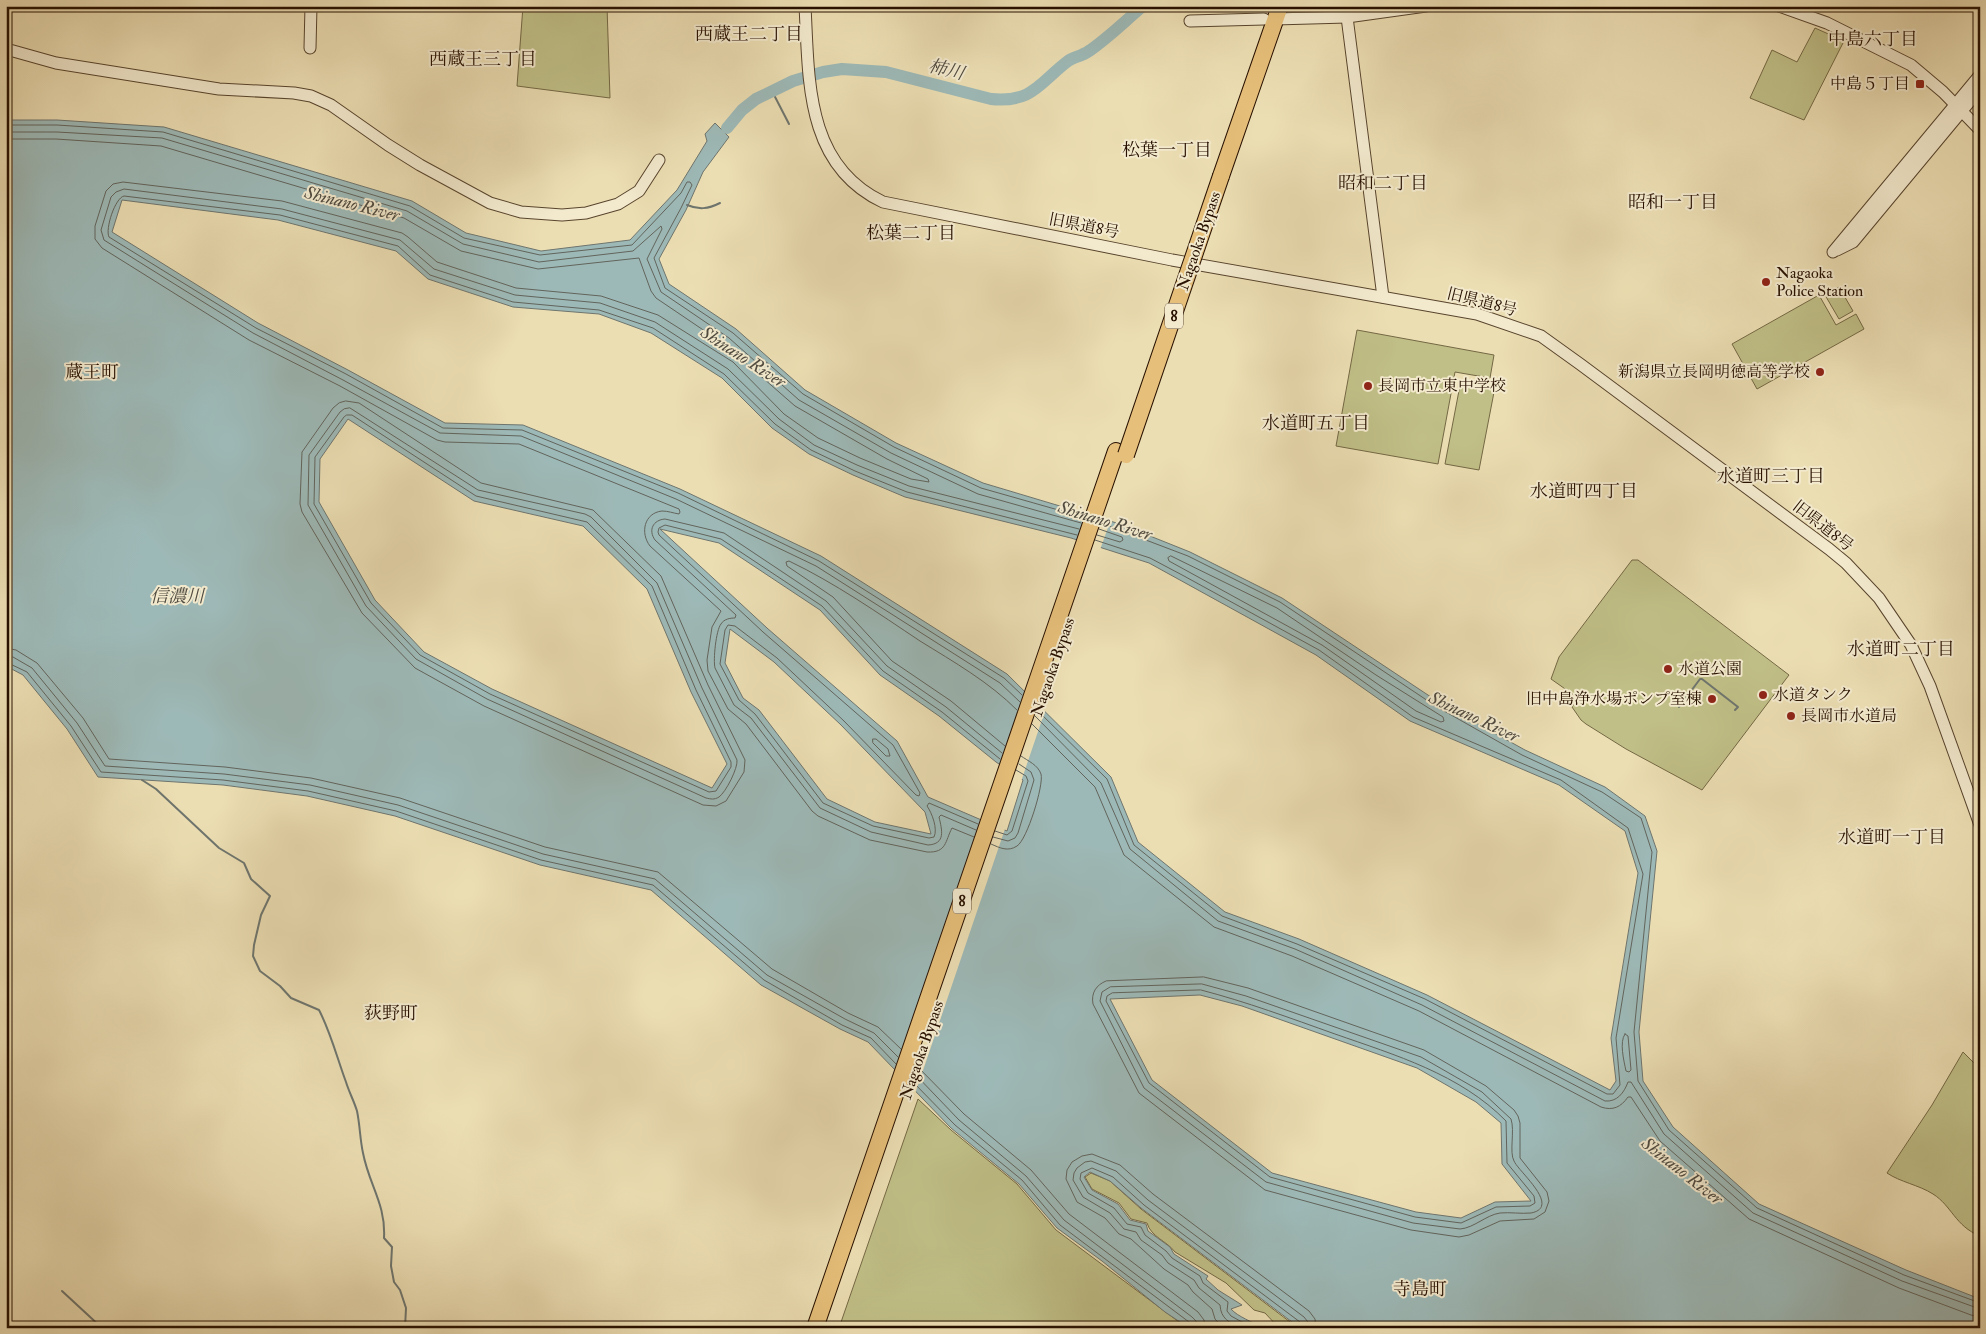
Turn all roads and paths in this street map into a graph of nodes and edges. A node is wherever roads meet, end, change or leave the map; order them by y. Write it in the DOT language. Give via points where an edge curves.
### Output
graph roads {
  1 [pos="311,6"];
  2 [pos="805,6"];
  3 [pos="1426,6"];
  4 [pos="1779,6"];
  5 [pos="1272,12"];
  6 [pos="1347,17"];
  7 [pos="1190,21"];
  8 [pos="310,48"];
  9 [pos="6,49"];
  10 [pos="1980,75"];
  11 [pos="1980,89"];
  12 [pos="1959,107"];
  13 [pos="1980,130"];
  14 [pos="659,160"];
  15 [pos="1383,297"];
  16 [pos="1114,475"];
  17 [pos="1980,825"];
  18 [pos="816,1328"];
  19 [pos="827,1328"];
  1 -- 8 [label="street"];
  2 -- 15 [label="street, 旧県道8号" via="811,93 821,136 848,178 861,190 883,202 1172,260"];
  3 -- 6 [label="street"];
  4 -- 12 [label="street" via="1827,22 1910,65"];
  5 -- 6 [label="street"];
  5 -- 7 [label="street"];
  5 -- 16 [label="highway, Nagaoka Bypass / 8, bridge"];
  6 -- 15 [label="street"];
  9 -- 14 [label="street" via="56,63 219,89 311,96 331,105 420,166 490,203 521,212 562,215 586,213 618,204 639,192"];
  10 -- 12 [label="street"];
  11 -- 12 [label="street"];
  12 -- 12 [label="street" via="1853,242 1833,252"];
  12 -- 13 [label="street"];
  15 -- 17 [label="street, 旧県道8号" via="1477,314 1541,336 1846,563 1892,615 1922,668"];
  16 -- 18 [label="highway, Nagaoka Bypass / 8"];
  16 -- 19 [label="highway, Nagaoka Bypass / 8"];
}
